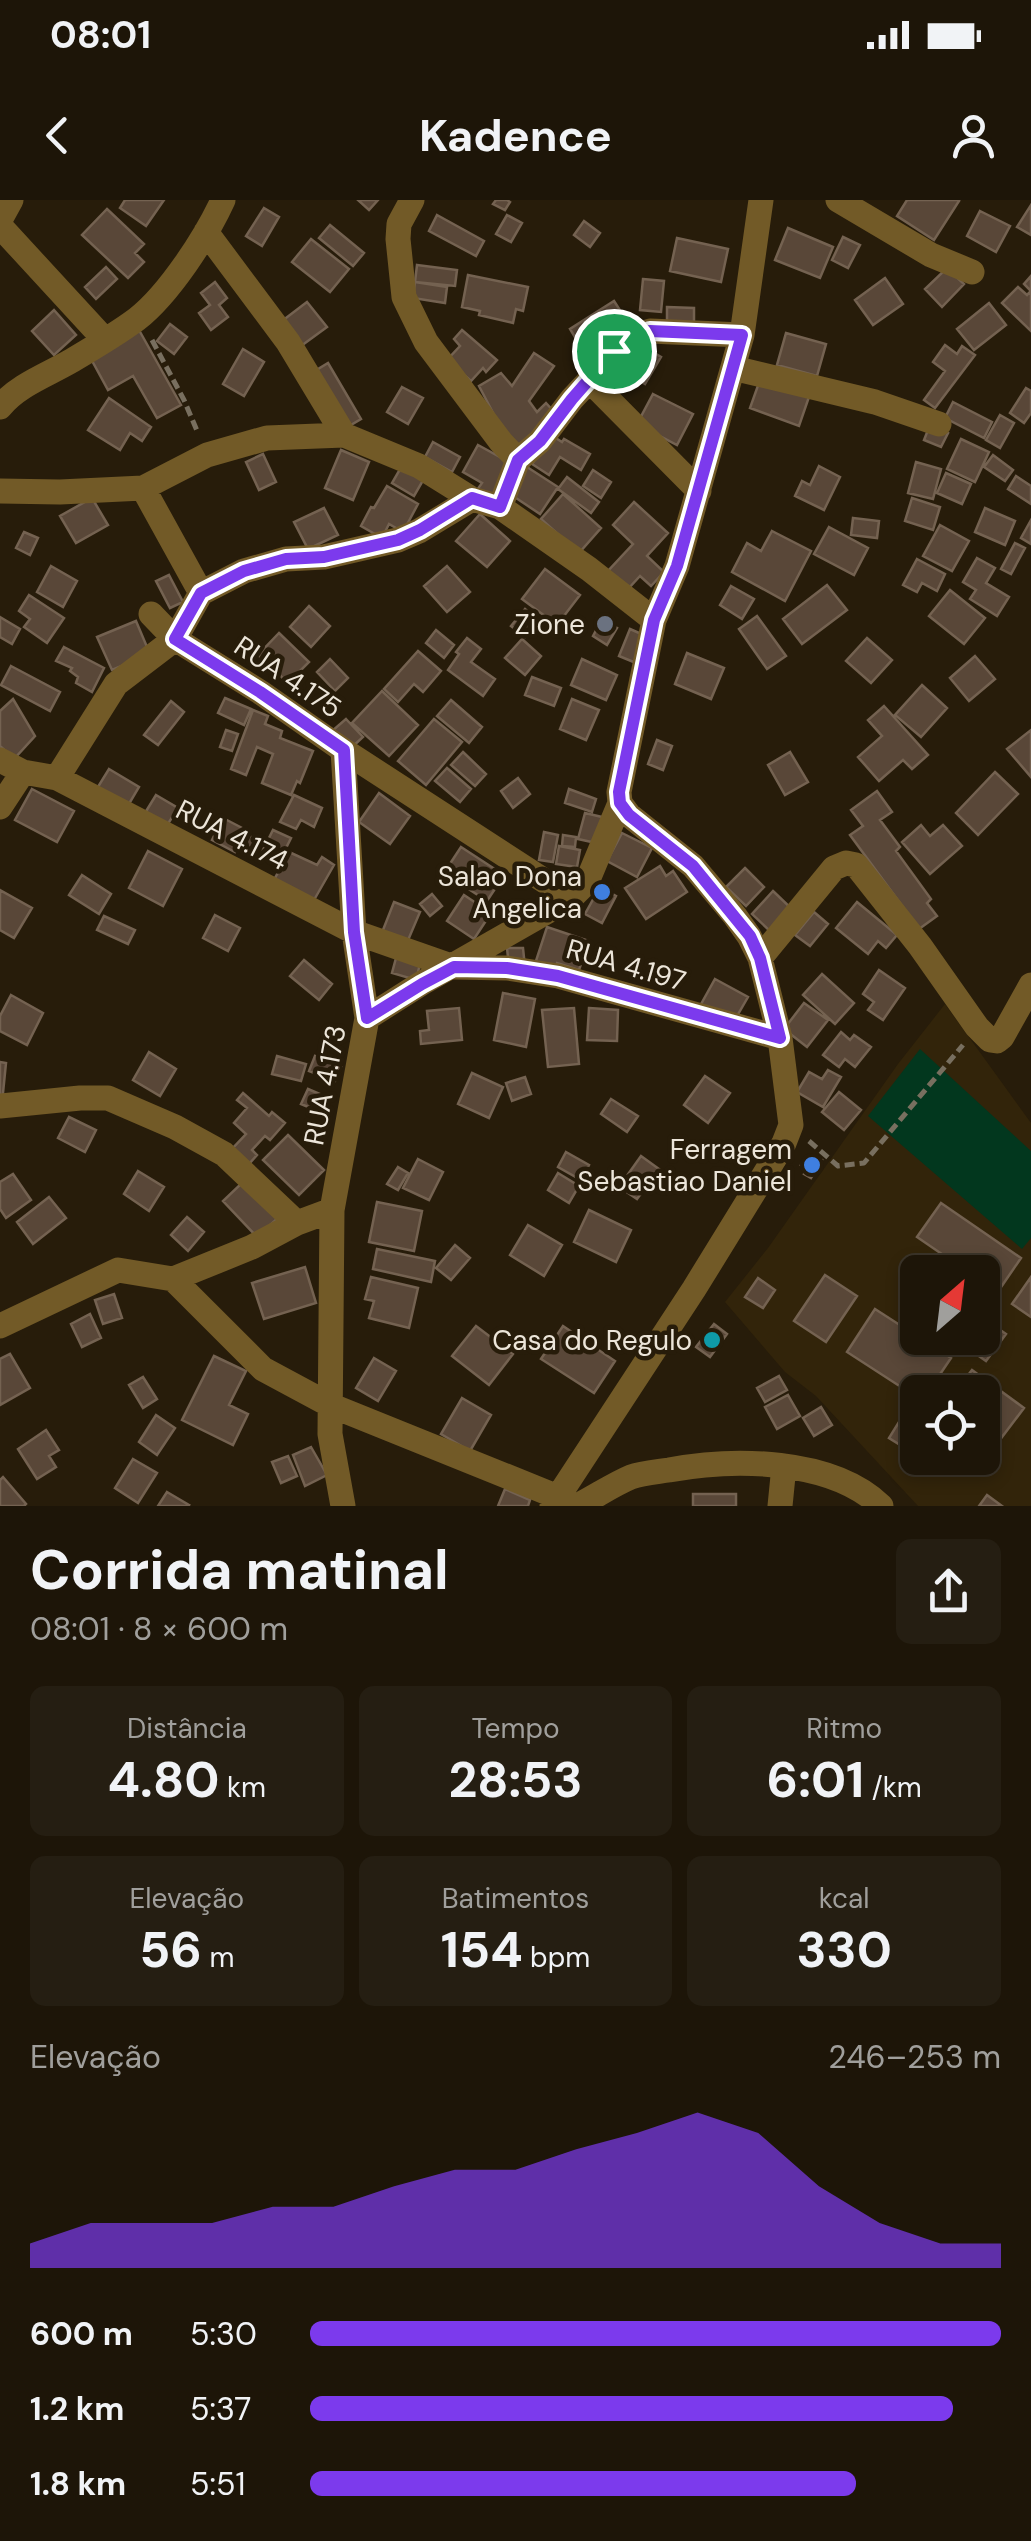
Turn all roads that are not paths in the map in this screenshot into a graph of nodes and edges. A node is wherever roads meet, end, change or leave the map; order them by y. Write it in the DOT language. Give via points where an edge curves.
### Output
graph roads {
  1 [pos="11,200"];
  2 [pos="223,200"];
  3 [pos="412,200"];
  4 [pos="761,200"];
  5 [pos="838,200"];
  6 [pos="0,223"];
  7 [pos="206,232"];
  8 [pos="972,272"];
  9 [pos="742,335"];
  10 [pos="104,340"];
  11 [pos="733,368"];
  12 [pos="589,380"];
  13 [pos="0,406"];
  14 [pos="938,424"];
  15 [pos="344,435"];
  16 [pos="518,460"];
  17 [pos="143,488"];
  18 [pos="0,491"];
  19 [pos="699,491"];
  20 [pos="472,498"];
  21 [pos="500,507"];
  22 [pos="201,593"];
  23 [pos="152,614"];
  24 [pos="654,620"];
  25 [pos="175,639"];
  26 [pos="344,750"];
  27 [pos="0,760"];
  28 [pos="24,772"];
  29 [pos="57,778"];
  30 [pos="620,803"];
  31 [pos="0,807"];
  32 [pos="571,898"];
  33 [pos="354,932"];
  34 [pos="760,958"];
  35 [pos="454,967"];
  36 [pos="1031,985"];
  37 [pos="367,1018"];
  38 [pos="780,1038"];
  39 [pos="0,1106"];
  40 [pos="332,1210"];
  41 [pos="297,1223"];
  42 [pos="173,1279"];
  43 [pos="0,1326"];
  44 [pos="330,1405"];
  45 [pos="784,1466"];
  46 [pos="562,1503"];
  47 [pos="344,1506"];
  48 [pos="780,1506"];
  49 [pos="881,1506"];
  1 -- 6 [label="street"];
  2 -- 7 [label="street"];
  3 -- 16 [label="street" via="399,224 404,297 426,342"];
  4 -- 9 [label="street"];
  5 -- 8 [label="street"];
  6 -- 10 [label="street"];
  7 -- 10 [label="street" via="138,318"];
  7 -- 15 [label="street" via="288,342"];
  9 -- 11 [label="street"];
  9 -- 12 [label="street" via="650,331 629,338"];
  10 -- 13 [label="street"];
  11 -- 14 [label="street"];
  11 -- 19 [label="street"];
  12 -- 16 [label="street"];
  12 -- 19 [label="street"];
  15 -- 17 [label="street" via="268,438 207,454"];
  15 -- 20 [label="street" via="419,466"];
  16 -- 21 [label="street"];
  17 -- 18 [label="street"];
  17 -- 22 [label="street"];
  19 -- 24 [label="street, RUA 4.173"];
  20 -- 21 [label="street"];
  20 -- 22 [label="street" via="398,540 286,559"];
  21 -- 24 [label="street"];
  22 -- 25 [label="street"];
  23 -- 25 [label="street, RUA 4.175"];
  24 -- 30 [label="street, RUA 4.173"];
  25 -- 26 [label="street, RUA 4.175"];
  25 -- 29 [label="street" via="116,684"];
  26 -- 32 [label="street"];
  26 -- 33 [label="street, RUA 4.175"];
  27 -- 28 [label="street, RUA 4.174"];
  28 -- 29 [label="street, RUA 4.174"];
  28 -- 31 [label="street"];
  29 -- 33 [label="street, RUA 4.174"];
  30 -- 32 [label="street, RUA 4.173" via="587,882"];
  30 -- 34 [label="street" via="693,866"];
  32 -- 35 [label="street, RUA 4.173"];
  33 -- 35 [label="street, RUA 4.174"];
  33 -- 37 [label="street, RUA 4.175"];
  34 -- 36 [label="street" via="834,868 846,863 856,865 990,1040 1002,1037"];
  34 -- 38 [label="street"];
  35 -- 37 [label="street, RUA 4.173"];
  35 -- 38 [label="street, RUA 4.197" via="558,976"];
  37 -- 40 [label="street, RUA 4.173"];
  38 -- 46 [label="street" via="791,1126 784,1143"];
  39 -- 41 [label="street" via="108,1098 224,1154"];
  40 -- 41 [label="street"];
  40 -- 44 [label="street, RUA 4.173"];
  41 -- 42 [label="street"];
  42 -- 43 [label="street" via="118,1270"];
  42 -- 44 [label="street" via="262,1369"];
  44 -- 46 [label="street"];
  44 -- 47 [label="street, RUA 4.173"];
  45 -- 46 [label="street" via="700,1464 634,1476"];
  45 -- 48 [label="street"];
  45 -- 49 [label="street" via="830,1476"];
}
